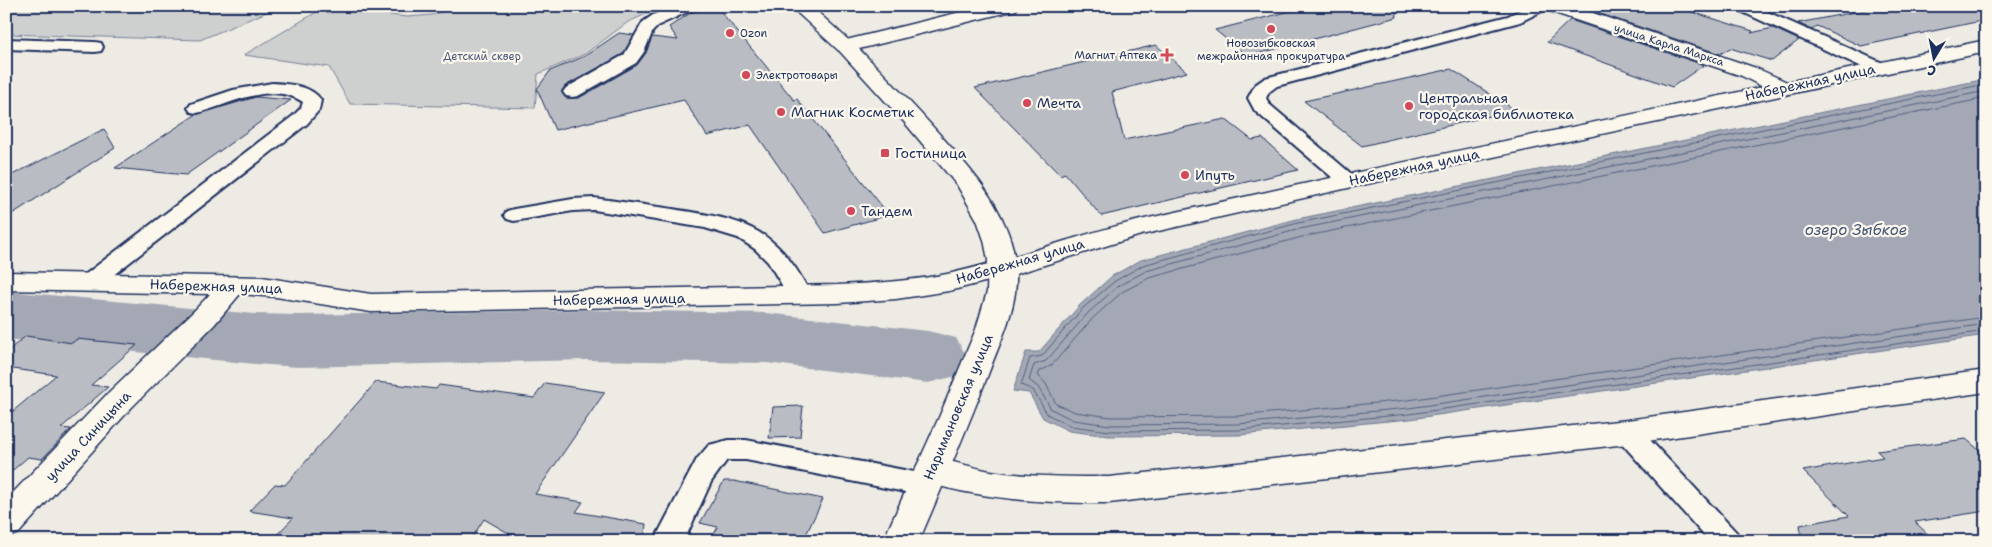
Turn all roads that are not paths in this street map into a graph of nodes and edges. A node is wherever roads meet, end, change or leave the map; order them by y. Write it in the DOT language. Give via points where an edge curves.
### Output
graph roads {
  1 [pos="689,6"];
  2 [pos="800,6"];
  3 [pos="1009,6"];
  4 [pos="1541,6"];
  5 [pos="1553,6"];
  6 [pos="1769,6"];
  7 [pos="1746,8"];
  8 [pos="6,44"];
  9 [pos="845,46"];
  10 [pos="1986,46"];
  11 [pos="95,47"];
  12 [pos="1879,68"];
  13 [pos="1784,88"];
  14 [pos="572,92"];
  15 [pos="197,108"];
  16 [pos="1348,181"];
  17 [pos="514,215"];
  18 [pos="1002,269"];
  19 [pos="6,281"];
  20 [pos="90,282"];
  21 [pos="233,285"];
  22 [pos="799,295"];
  23 [pos="1986,381"];
  24 [pos="1627,432"];
  25 [pos="928,478"];
  26 [pos="6,523"];
  27 [pos="669,541"];
  28 [pos="901,541"];
  29 [pos="1727,541"];
  1 -- 14 [label="lane" via="650,24 637,52 630,59"];
  2 -- 9 [label="street, Наримановская улица"];
  3 -- 9 [label="street"];
  4 -- 16 [label="lane" via="1514,19 1271,82 1261,89 1257,98 1261,107"];
  5 -- 13 [label="street, улица Карла Маркса" via="1749,72"];
  6 -- 7 [label="lane"];
  7 -- 12 [label="lane"];
  8 -- 11 [label="lane"];
  9 -- 18 [label="street, Наримановская улица" via="908,111 977,196 991,221"];
  10 -- 12 [label="street, Набережная улица"];
  12 -- 13 [label="street, Набережная улица"];
  13 -- 16 [label="street, Набережная улица"];
  15 -- 20 [label="lane" via="231,95 277,89 306,94 312,100 310,110 300,120"];
  16 -- 18 [label="street, Набережная улица" via="1134,229"];
  17 -- 22 [label="lane" via="594,204 716,223 755,238 782,264"];
  18 -- 22 [label="street, Набережная улица" via="896,290"];
  18 -- 25 [label="street, Наримановская улица" via="999,301 991,327"];
  19 -- 20 [label="street, Набережная улица"];
  20 -- 21 [label="street, Набережная улица"];
  21 -- 22 [label="street, Набережная улица" via="286,289 371,303"];
  21 -- 26 [label="street, улица Синицына"];
  23 -- 24 [label="street"];
  24 -- 25 [label="street" via="1109,490 1051,490"];
  24 -- 29 [label="lane"];
  25 -- 27 [label="lane" via="746,450 724,451 717,453 706,465"];
  25 -- 28 [label="street, Наримановская улица"];
}
